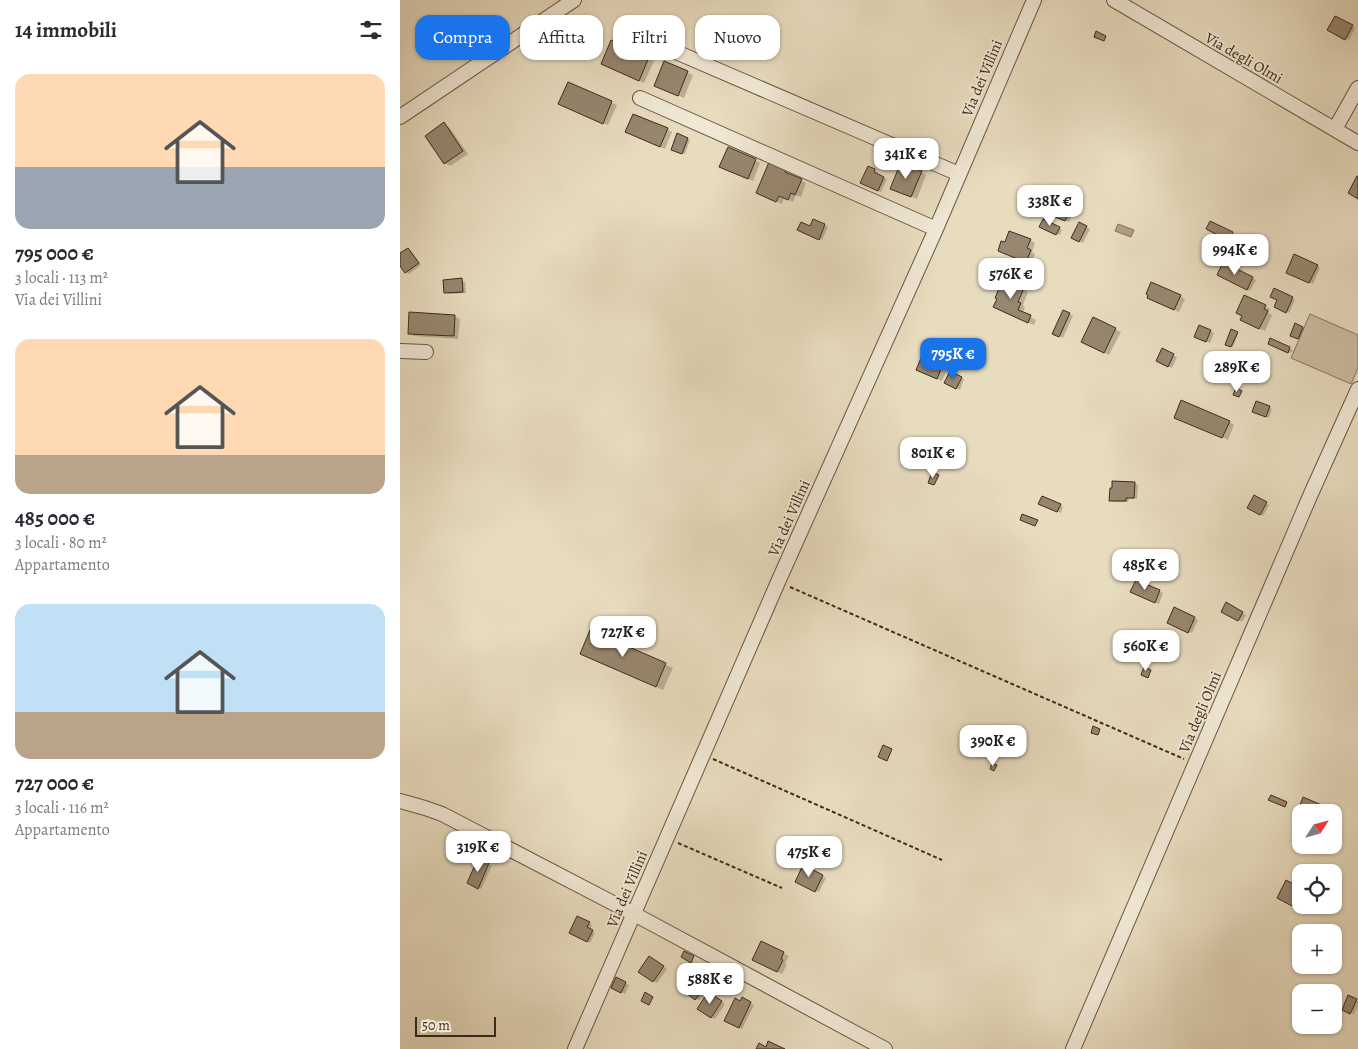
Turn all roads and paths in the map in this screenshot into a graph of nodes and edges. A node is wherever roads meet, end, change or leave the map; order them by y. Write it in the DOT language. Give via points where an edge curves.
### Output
graph roads {
  1 [pos="574,0"];
  2 [pos="1034,0"];
  3 [pos="1114,0"];
  4 [pos="685,56"];
  5 [pos="1358,88"];
  6 [pos="640,98"];
  7 [pos="400,117"];
  8 [pos="1334,129"];
  9 [pos="1358,143"];
  10 [pos="959,174"];
  11 [pos="936,229"];
  12 [pos="400,350"];
  13 [pos="426,352"];
  14 [pos="1358,388"];
  15 [pos="778,582"];
  16 [pos="703,755"];
  17 [pos="1196,764"];
  18 [pos="400,802"];
  19 [pos="667,838"];
  20 [pos="942,860"];
  21 [pos="782,888"];
  22 [pos="634,914"];
  23 [pos="575,1049"];
  24 [pos="885,1049"];
  25 [pos="1073,1049"];
  1 -- 7 [label="street"];
  2 -- 10 [label="street, Via dei Villini"];
  3 -- 8 [label="street, Via degli Olmi"];
  4 -- 10 [label="street"];
  5 -- 8 [label="street"];
  6 -- 11 [label="street"];
  8 -- 9 [label="street, Via degli Olmi"];
  10 -- 11 [label="street, Via dei Villini"];
  11 -- 15 [label="street, Via dei Villini"];
  12 -- 13 [label="street"];
  14 -- 17 [label="street, Via degli Olmi"];
  15 -- 16 [label="street, Via dei Villini"];
  15 -- 17 [label="path"];
  16 -- 19 [label="street, Via dei Villini"];
  16 -- 20 [label="path"];
  17 -- 25 [label="street, Via degli Olmi"];
  18 -- 22 [label="street" via="442,814"];
  19 -- 21 [label="path"];
  19 -- 22 [label="street, Via dei Villini"];
  22 -- 23 [label="street, Via dei Villini"];
  22 -- 24 [label="street"];
}
